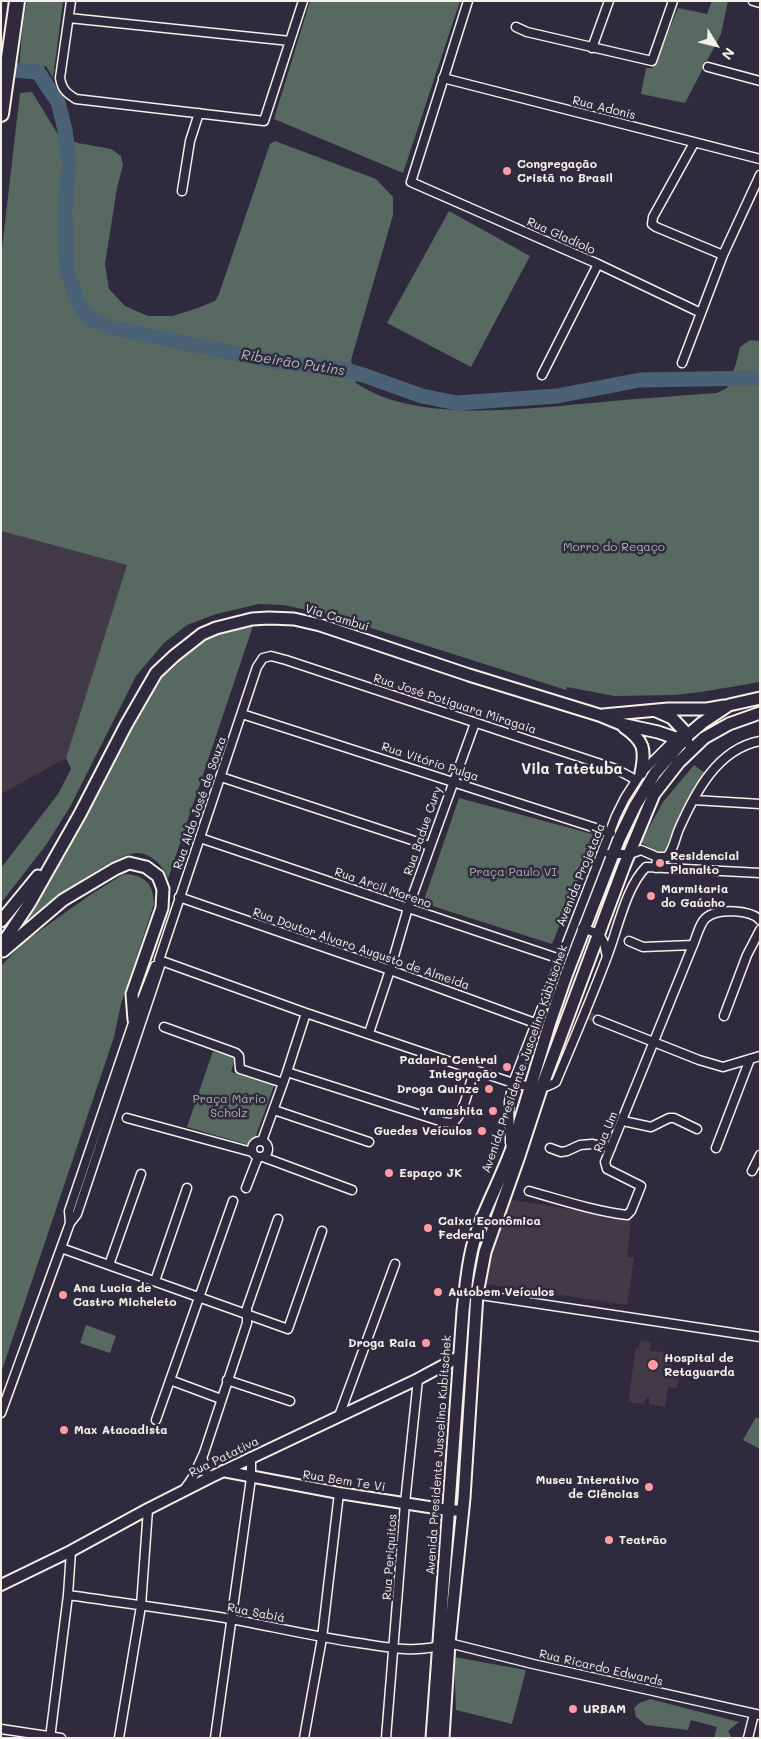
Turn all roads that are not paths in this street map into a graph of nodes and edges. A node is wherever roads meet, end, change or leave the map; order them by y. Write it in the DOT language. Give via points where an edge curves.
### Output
graph roads {
  1 [pos="17,1"];
  2 [pos="71,1"];
  3 [pos="303,1"];
  4 [pos="468,1"];
  5 [pos="609,1"];
  6 [pos="673,1"];
  7 [pos="753,1"];
  8 [pos="760,3"];
  9 [pos="69,18"];
  10 [pos="516,27"];
  11 [pos="290,42"];
  12 [pos="592,48"];
  13 [pos="708,67"];
  14 [pos="443,78"];
  15 [pos="760,81"];
  16 [pos="2,109"];
  17 [pos="199,113"];
  18 [pos="694,144"];
  19 [pos="760,160"];
  20 [pos="760,174"];
  21 [pos="182,191"];
  22 [pos="723,255"];
  23 [pos="598,264"];
  24 [pos="702,313"];
  25 [pos="682,363"];
  26 [pos="542,375"];
  27 [pos="266,656"];
  28 [pos="760,698"];
  29 [pos="729,706"];
  30 [pos="654,710"];
  31 [pos="760,713"];
  32 [pos="242,714"];
  33 [pos="599,715"];
  34 [pos="475,723"];
  35 [pos="621,724"];
  36 [pos="684,737"];
  37 [pos="704,738"];
  38 [pos="760,741"];
  39 [pos="686,754"];
  40 [pos="638,776"];
  41 [pos="220,778"];
  42 [pos="452,781"];
  43 [pos="694,800"];
  44 [pos="760,804"];
  45 [pos="611,833"];
  46 [pos="200,838"];
  47 [pos="430,846"];
  48 [pos="58,852"];
  49 [pos="608,854"];
  50 [pos="630,854"];
  51 [pos="657,857"];
  52 [pos="656,868"];
  53 [pos="760,873"];
  54 [pos="179,897"];
  55 [pos="408,908"];
  56 [pos="760,920"];
  57 [pos="1,921"];
  58 [pos="578,927"];
  59 [pos="760,930"];
  60 [pos="599,934"];
  61 [pos="629,941"];
  62 [pos="693,945"];
  63 [pos="1,946"];
  64 [pos="1,953"];
  65 [pos="607,958"];
  66 [pos="560,959"];
  67 [pos="159,960"];
  68 [pos="390,970"];
  69 [pos="306,1013"];
  70 [pos="724,1016"];
  71 [pos="134,1020"];
  72 [pos="598,1020"];
  73 [pos="535,1023"];
  74 [pos="164,1027"];
  75 [pos="369,1034"];
  76 [pos="655,1041"];
  77 [pos="760,1056"];
  78 [pos="750,1059"];
  79 [pos="474,1070"];
  80 [pos="287,1072"];
  81 [pos="283,1083"];
  82 [pos="513,1083"];
  83 [pos="536,1088"];
  84 [pos="274,1110"];
  85 [pos="127,1118"];
  86 [pos="623,1121"];
  87 [pos="697,1129"];
  88 [pos="262,1141"];
  89 [pos="369,1142"];
  90 [pos="550,1148"];
  91 [pos="611,1148"];
  92 [pos="716,1148"];
  93 [pos="511,1152"];
  94 [pos="760,1154"];
  95 [pos="258,1155"];
  96 [pos="752,1171"];
  97 [pos="141,1174"];
  98 [pos="187,1188"];
  99 [pos="246,1188"];
  100 [pos="352,1190"];
  101 [pos="530,1191"];
  102 [pos="233,1201"];
  103 [pos="278,1219"];
  104 [pos="70,1223"];
  105 [pos="322,1231"];
  106 [pos="61,1248"];
  107 [pos="396,1264"];
  108 [pos="109,1265"];
  109 [pos="155,1281"];
  110 [pos="465,1293"];
  111 [pos="477,1294"];
  112 [pos="200,1297"];
  113 [pos="248,1315"];
  114 [pos="760,1337"];
  115 [pos="460,1357"];
  116 [pos="418,1379"];
  117 [pos="170,1380"];
  118 [pos="227,1380"];
  119 [pos="221,1399"];
  120 [pos="290,1401"];
  121 [pos="1,1413"];
  122 [pos="339,1416"];
  123 [pos="156,1420"];
  124 [pos="204,1453"];
  125 [pos="252,1458"];
  126 [pos="223,1471"];
  127 [pos="211,1477"];
  128 [pos="251,1478"];
  129 [pos="183,1491"];
  130 [pos="339,1493"];
  131 [pos="405,1503"];
  132 [pos="148,1509"];
  133 [pos="448,1510"];
  134 [pos="463,1511"];
  135 [pos="71,1551"];
  136 [pos="1,1585"];
  137 [pos="68,1595"];
  138 [pos="141,1606"];
  139 [pos="231,1620"];
  140 [pos="322,1638"];
  141 [pos="444,1645"];
  142 [pos="394,1648"];
  143 [pos="757,1714"];
  144 [pos="1,1728"];
  145 [pos="50,1737"];
  146 [pos="61,1738"];
  147 [pos="119,1738"];
  148 [pos="214,1738"];
  149 [pos="304,1738"];
  150 [pos="386,1738"];
  151 [pos="432,1738"];
  152 [pos="443,1738"];
  153 [pos="748,1738"];
  1 -- 16 [label="highway"];
  2 -- 9 [label="street"];
  3 -- 11 [label="street"];
  4 -- 14 [label="street"];
  5 -- 12 [label="street"];
  6 -- 12 [label="street" via="652,61"];
  7 -- 8 [label="street"];
  9 -- 11 [label="street"];
  9 -- 17 [label="street" via="60,78 66,93 76,99"];
  10 -- 12 [label="street"];
  11 -- 17 [label="street" via="264,121"];
  13 -- 15 [label="street"];
  14 -- 18 [label="street, Rua Adonis"];
  14 -- 23 [label="street, Rua Gladiolo" via="411,182"];
  17 -- 21 [label="street" via="190,141"];
  18 -- 19 [label="street, Rua Adonis"];
  18 -- 22 [label="street" via="652,224"];
  20 -- 22 [label="street"];
  22 -- 24 [label="street"];
  23 -- 24 [label="street, Rua Gladiolo"];
  23 -- 26 [label="street"];
  24 -- 25 [label="street"];
  27 -- 32 [label="street, Rua Aldo José de Souza" via="257,668"];
  27 -- 34 [label="street, Rua José Potiguara Miragaia"];
  28 -- 29 [label="main road, Avenida Presidente Juscelino Kubitschek"];
  29 -- 30 [label="main road, Via Cambuí"];
  29 -- 36 [label="main road, Avenida Presidente Juscelino Kubitschek"];
  30 -- 33 [label="main road, Via Cambuí"];
  30 -- 36 [label="main road" via="672,718"];
  31 -- 37 [label="main road, Avenida Presidente Juscelino Kubitschek" via="729,724"];
  32 -- 41 [label="street, Rua Aldo José de Souza"];
  32 -- 42 [label="street, Rua Vitório Pulga"];
  33 -- 35 [label="main road, Via Cambuí"];
  33 -- 48 [label="main road, Via Cambuí" via="320,625 269,618 231,624 202,634 156,673"];
  34 -- 40 [label="street, Rua José Potiguara Miragaia"];
  34 -- 42 [label="street, Rua Badue Cury"];
  35 -- 36 [label="main road, Via Cambuí"];
  35 -- 40 [label="main road" via="636,735 642,745 644,754"];
  36 -- 37 [label="main road"];
  36 -- 39 [label="main road"];
  36 -- 40 [label="street, Avenida Projetada"];
  36 -- 49 [label="main road, Avenida Presidente Juscelino Kubitschek" via="644,788"];
  37 -- 39 [label="main road, Avenida Presidente Juscelino Kubitschek"];
  38 -- 43 [label="street" via="749,743 725,758 708,775"];
  39 -- 50 [label="main road, Avenida Presidente Juscelino Kubitschek" via="654,794"];
  40 -- 45 [label="street, Avenida Projetada" via="616,816"];
  41 -- 46 [label="street, Rua Aldo José de Souza"];
  41 -- 47 [label="street"];
  42 -- 45 [label="street, Rua Vitório Pulga"];
  42 -- 47 [label="street, Rua Badue Cury"];
  43 -- 44 [label="street"];
  43 -- 51 [label="street" via="670,853 667,857"];
  45 -- 49 [label="street, Avenida Projetada"];
  46 -- 54 [label="street, Rua Aldo José de Souza"];
  46 -- 55 [label="street, Rua Arcil Moreno"];
  47 -- 55 [label="street, Rua Badue Cury"];
  48 -- 57 [label="main road, Via Cambuí"];
  48 -- 63 [label="main road, Via Cambuí"];
  49 -- 50 [label="street"];
  49 -- 58 [label="main road, Avenida Presidente Juscelino Kubitschek"];
  50 -- 51 [label="street" via="641,850"];
  50 -- 60 [label="main road, Avenida Presidente Juscelino Kubitschek"];
  51 -- 52 [label="street"];
  52 -- 53 [label="street"];
  52 -- 65 [label="street" via="646,867 639,874"];
  54 -- 67 [label="street, Rua Aldo José de Souza"];
  54 -- 68 [label="street, Rua Doutor Alvaro Augusto de Almeida"];
  55 -- 66 [label="street, Rua Arcil Moreno"];
  55 -- 68 [label="street, Rua Badue Cury"];
  56 -- 62 [label="street, Rua Um" via="745,912 725,911 708,916"];
  58 -- 60 [label="street"];
  58 -- 66 [label="street, Avenida Projetada"];
  58 -- 83 [label="main road, Avenida Presidente Juscelino Kubitschek" via="550,1022"];
  59 -- 70 [label="street"];
  60 -- 65 [label="street"];
  60 -- 83 [label="main road, Avenida Presidente Juscelino Kubitschek"];
  61 -- 62 [label="street" via="643,947"];
  62 -- 76 [label="street, Rua Um"];
  64 -- 71 [label="main road" via="63,900 115,869 129,863 146,867 158,876 163,889 162,908 132,994"];
  65 -- 83 [label="street" via="586,1016 556,1082"];
  66 -- 73 [label="street, Avenida Projetada"];
  67 -- 69 [label="street"];
  67 -- 71 [label="street, Rua Aldo José de Souza"];
  67 -- 104 [label="street, Rua Aldo José de Souza" via="160,966 122,1082 77,1214"];
  68 -- 73 [label="street, Rua Doutor Alvaro Augusto de Almeida"];
  68 -- 75 [label="street, Rua Badue Cury"];
  69 -- 75 [label="street"];
  69 -- 80 [label="street"];
  71 -- 104 [label="street, Rua Aldo José de Souza" via="69,1211"];
  72 -- 76 [label="street"];
  73 -- 82 [label="street, Avenida Projetada"];
  74 -- 81 [label="street" via="236,1053 240,1069"];
  75 -- 79 [label="street"];
  76 -- 78 [label="street" via="723,1067"];
  76 -- 86 [label="street, Rua Um"];
  77 -- 78 [label="street"];
  78 -- 92 [label="street"];
  79 -- 80 [label="street" via="458,1117 451,1123"];
  79 -- 82 [label="street"];
  80 -- 81 [label="street"];
  81 -- 84 [label="street"];
  82 -- 83 [label="street"];
  82 -- 93 [label="street, Avenida Projetada"];
  83 -- 93 [label="main road, Avenida Presidente Juscelino Kubitschek"];
  83 -- 111 [label="main road, Avenida Presidente Juscelino Kubitschek" via="518,1160 485,1252"];
  84 -- 88 [label="street"];
  84 -- 89 [label="street"];
  85 -- 95 [label="street"];
  86 -- 87 [label="street" via="652,1127 674,1118"];
  86 -- 91 [label="street, Rua Um"];
  88 -- 95 [label="street" via="254,1143"];
  88 -- 95 [label="street" via="268,1147 267,1152"];
  90 -- 91 [label="street" via="567,1151 592,1144"];
  91 -- 101 [label="street, Rua Um" via="605,1162 607,1169 641,1186 628,1214"];
  93 -- 110 [label="main road, Avenida Presidente Juscelino Kubitschek" via="476,1236"];
  94 -- 96 [label="street"];
  95 -- 99 [label="street"];
  95 -- 100 [label="street"];
  97 -- 108 [label="street"];
  98 -- 109 [label="street"];
  102 -- 112 [label="street"];
  103 -- 113 [label="street" via="247,1308"];
  104 -- 106 [label="street, Rua Aldo José de Souza"];
  105 -- 113 [label="street" via="288,1329"];
  106 -- 108 [label="street"];
  106 -- 121 [label="street, Rua Aldo José de Souza"];
  107 -- 122 [label="street"];
  108 -- 109 [label="street"];
  109 -- 112 [label="street"];
  110 -- 111 [label="street"];
  110 -- 115 [label="main road, Avenida Presidente Juscelino Kubitschek"];
  111 -- 114 [label="street"];
  111 -- 134 [label="main road, Avenida Presidente Juscelino Kubitschek"];
  112 -- 113 [label="street"];
  112 -- 117 [label="street"];
  113 -- 118 [label="street"];
  115 -- 116 [label="main road, Rua Patativa"];
  115 -- 133 [label="main road, Avenida Presidente Juscelino Kubitschek"];
  116 -- 122 [label="main road, Rua Patativa"];
  116 -- 131 [label="street, Rua Periquitos"];
  117 -- 119 [label="street"];
  117 -- 123 [label="street"];
  118 -- 119 [label="street"];
  118 -- 120 [label="street"];
  119 -- 124 [label="street"];
  122 -- 125 [label="main road, Rua Patativa"];
  124 -- 127 [label="street" via="202,1469"];
  124 -- 129 [label="street" via="194,1478"];
  125 -- 126 [label="main road, Rua Patativa"];
  125 -- 128 [label="street"];
  126 -- 127 [label="main road, Rua Patativa"];
  126 -- 128 [label="main road, Rua Bem Te Vi"];
  127 -- 129 [label="main road, Rua Patativa"];
  128 -- 130 [label="main road, Rua Bem Te Vi"];
  128 -- 139 [label="street"];
  129 -- 132 [label="main road, Rua Patativa"];
  130 -- 131 [label="main road, Rua Bem Te Vi"];
  130 -- 140 [label="street"];
  131 -- 133 [label="main road, Rua Bem Te Vi"];
  131 -- 142 [label="street, Rua Periquitos"];
  132 -- 135 [label="main road, Rua Patativa"];
  132 -- 138 [label="street"];
  133 -- 134 [label="main road, Rua Bem Te Vi"];
  133 -- 141 [label="main road, Avenida Presidente Juscelino Kubitschek"];
  134 -- 141 [label="main road, Avenida Presidente Juscelino Kubitschek"];
  135 -- 136 [label="main road, Rua Patativa"];
  135 -- 137 [label="street"];
  137 -- 138 [label="street, Rua Sabiá"];
  137 -- 145 [label="street"];
  138 -- 139 [label="street, Rua Sabiá"];
  138 -- 147 [label="street"];
  139 -- 140 [label="street, Rua Sabiá"];
  139 -- 148 [label="street"];
  140 -- 142 [label="street, Rua Sabiá"];
  140 -- 149 [label="street"];
  141 -- 142 [label="street, Rua Sabiá" via="417,1650"];
  141 -- 143 [label="street, Rua Ricardo Edwards"];
  141 -- 151 [label="main road, Avenida Presidente Juscelino Kubitschek"];
  141 -- 152 [label="main road, Avenida Presidente Juscelino Kubitschek"];
  142 -- 150 [label="street, Rua Periquitos"];
  143 -- 153 [label="street"];
  144 -- 145 [label="street"];
  145 -- 146 [label="street"];
}
